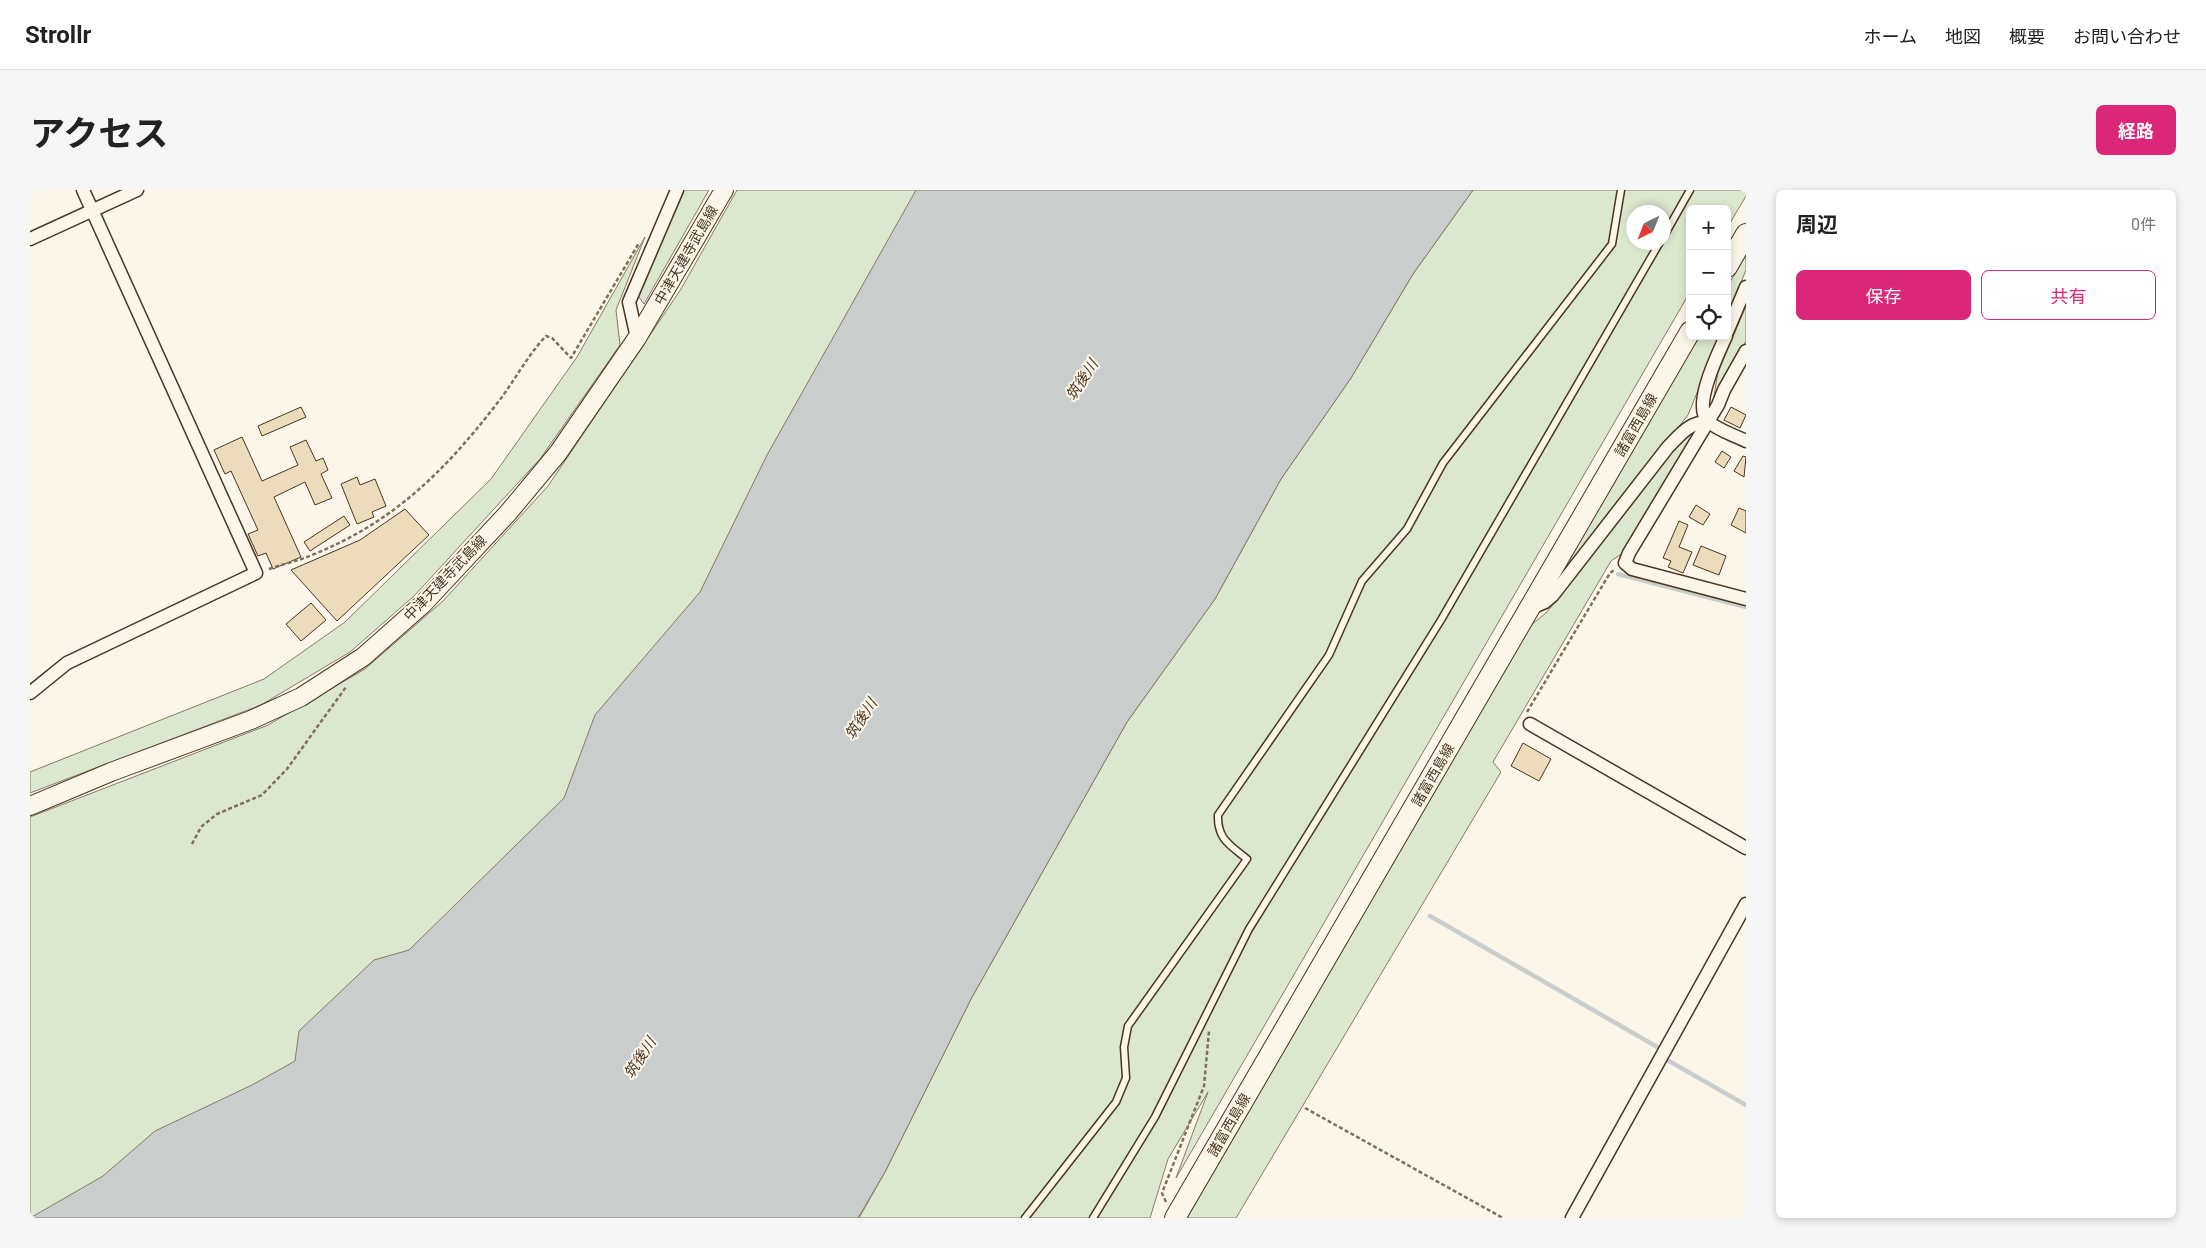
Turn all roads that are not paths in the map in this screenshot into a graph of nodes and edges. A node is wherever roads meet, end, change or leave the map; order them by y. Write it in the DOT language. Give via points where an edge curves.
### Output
graph roads {
  1 [pos="83,190"];
  2 [pos="136,190"];
  3 [pos="677,190"];
  4 [pos="724,190"];
  5 [pos="1621,190"];
  6 [pos="1690,190"];
  7 [pos="92,210"];
  8 [pos="1671,224"];
  9 [pos="1746,234"];
  10 [pos="30,239"];
  11 [pos="1655,250"];
  12 [pos="1731,260"];
  13 [pos="1746,287"];
  14 [pos="1731,323"];
  15 [pos="637,338"];
  16 [pos="1686,339"];
  17 [pos="1724,340"];
  18 [pos="1746,351"];
  19 [pos="1708,422"];
  20 [pos="1746,441"];
  21 [pos="1746,599"];
  22 [pos="1529,609"];
  23 [pos="30,693"];
  24 [pos="1530,724"];
  25 [pos="30,806"];
  26 [pos="1746,848"];
  27 [pos="1746,904"];
  28 [pos="1177,1214"];
  29 [pos="1025,1218"];
  30 [pos="1092,1218"];
  31 [pos="1572,1218"];
  1 -- 7 [label="street"];
  2 -- 7 [label="street"];
  3 -- 15 [label="street" via="628,302"];
  4 -- 15 [label="main road, 中津天建寺武島線"];
  5 -- 29 [label="lane" via="1612,244 1443,463 1408,529 1362,581 1329,655 1218,815 1222,838 1247,859 1128,1026 1124,1047 1126,1078 1116,1102"];
  6 -- 8 [label="lane"];
  7 -- 10 [label="street"];
  7 -- 23 [label="street" via="256,573 67,663"];
  9 -- 12 [label="main road"];
  11 -- 30 [label="lane" via="1441,620 1250,929 1156,1117"];
  13 -- 14 [label="street"];
  15 -- 25 [label="main road, 中津天建寺武島線" via="558,453 508,513 423,604 363,657 301,697 251,720"];
  16 -- 22 [label="main road, 諸富西島線"];
  17 -- 19 [label="street" via="1701,403"];
  18 -- 19 [label="street"];
  19 -- 20 [label="street"];
  19 -- 21 [label="street" via="1625,563 1632,569"];
  19 -- 22 [label="street" via="1689,426 1668,447 1553,595"];
  22 -- 28 [label="main road, 諸富西島線"];
  24 -- 26 [label="street"];
  27 -- 31 [label="street"];
}
